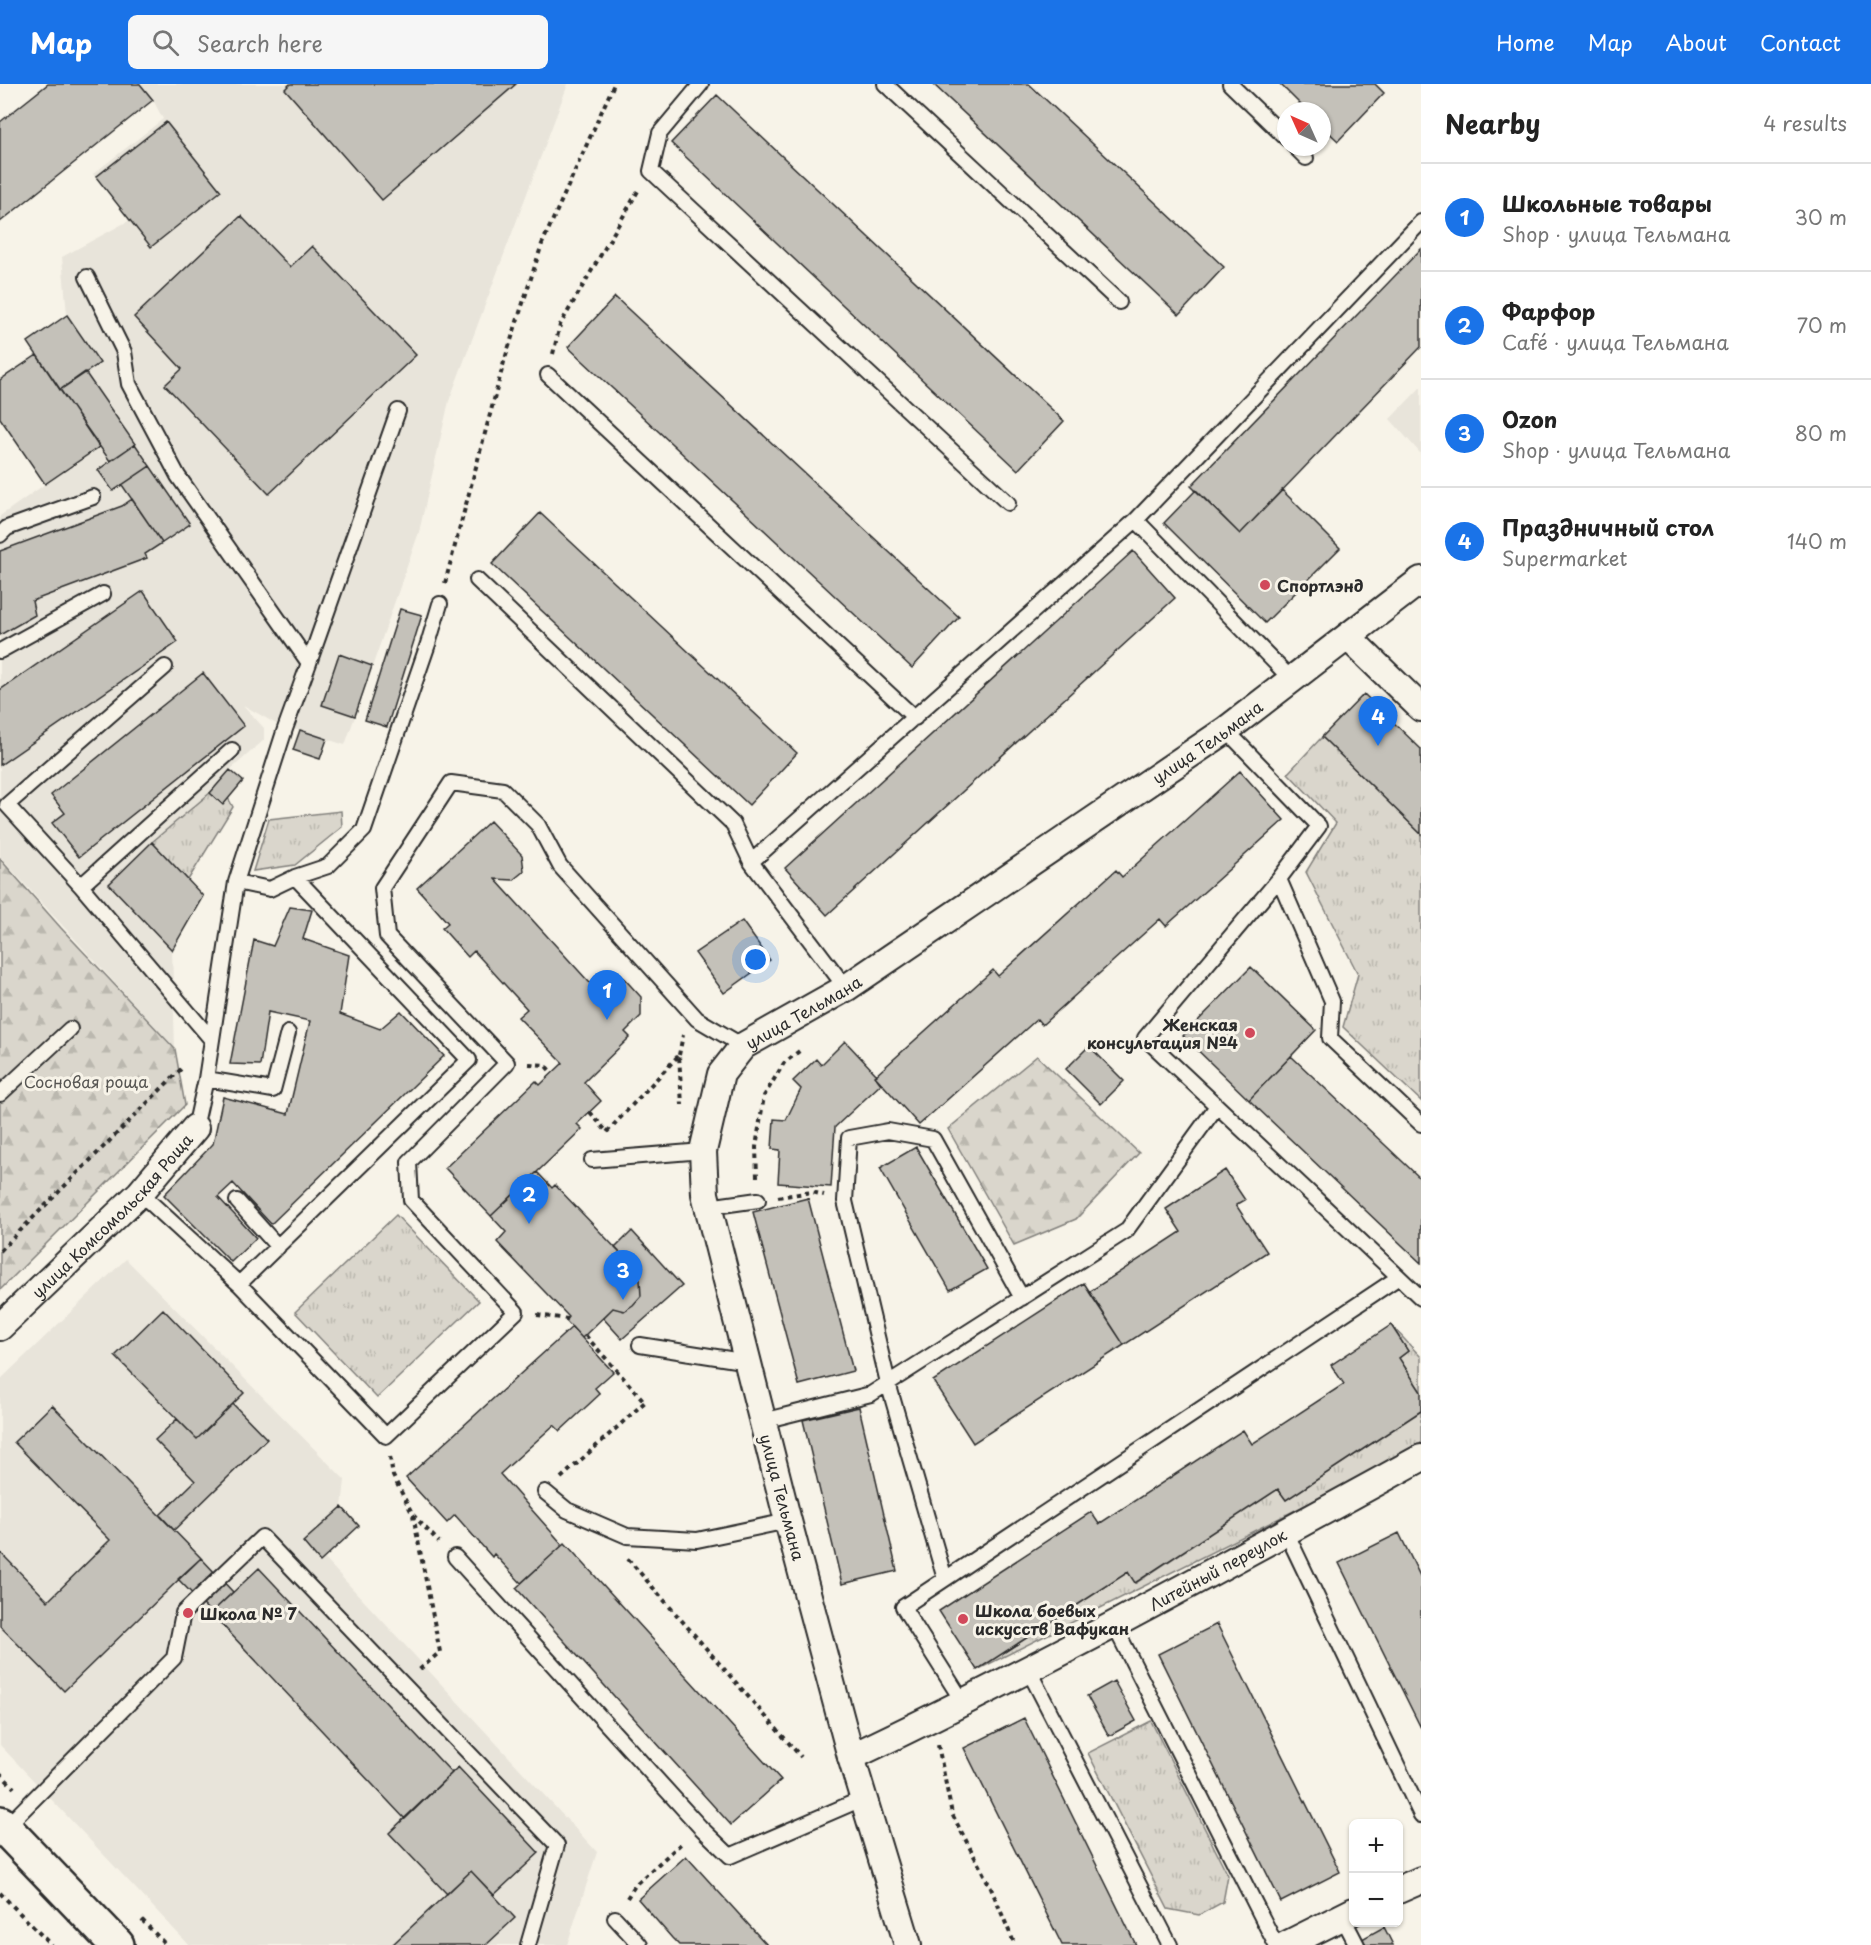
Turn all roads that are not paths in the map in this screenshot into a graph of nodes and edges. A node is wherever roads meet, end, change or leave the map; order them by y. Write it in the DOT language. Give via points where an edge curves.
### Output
graph roads {
  1 [pos="701,84"];
  2 [pos="885,84"];
  3 [pos="1230,84"];
  4 [pos="1277,129"];
  5 [pos="1421,222"];
  6 [pos="87,278"];
  7 [pos="1119,302"];
  8 [pos="548,375"];
  9 [pos="398,411"];
  10 [pos="93,497"];
  11 [pos="1008,503"];
  12 [pos="1136,520"];
  13 [pos="0,535"];
  14 [pos="477,580"];
  15 [pos="1421,580"];
  16 [pos="103,594"];
  17 [pos="440,604"];
  18 [pos="1348,637"];
  19 [pos="0,651"];
  20 [pos="309,663"];
  21 [pos="165,667"];
  22 [pos="1292,680"];
  23 [pos="1421,708"];
  24 [pos="915,718"];
  25 [pos="1226,730"];
  26 [pos="232,750"];
  27 [pos="4,801"];
  28 [pos="751,862"];
  29 [pos="295,877"];
  30 [pos="1279,879"];
  31 [pos="236,882"];
  32 [pos="81,886"];
  33 [pos="846,988"];
  34 [pos="70,1029"];
  35 [pos="288,1033"];
  36 [pos="211,1039"];
  37 [pos="743,1046"];
  38 [pos="206,1079"];
  39 [pos="0,1094"];
  40 [pos="1217,1106"];
  41 [pos="1421,1124"];
  42 [pos="195,1128"];
  43 [pos="694,1151"];
  44 [pos="592,1160"];
  45 [pos="140,1193"];
  46 [pos="758,1200"];
  47 [pos="237,1201"];
  48 [pos="708,1207"];
  49 [pos="278,1247"];
  50 [pos="1399,1277"];
  51 [pos="239,1284"];
  52 [pos="1022,1298"];
  53 [pos="1421,1298"];
  54 [pos="1,1324"];
  55 [pos="640,1345"];
  56 [pos="748,1362"];
  57 [pos="888,1383"];
  58 [pos="763,1421"];
  59 [pos="1421,1458"];
  60 [pos="545,1492"];
  61 [pos="788,1521"];
  62 [pos="1286,1532"];
  63 [pos="455,1557"];
  64 [pos="945,1580"];
  65 [pos="1114,1625"];
  66 [pos="1028,1669"];
  67 [pos="963,1702"];
  68 [pos="851,1757"];
  69 [pos="864,1798"];
  70 [pos="1421,1815"];
  71 [pos="2,1828"];
  72 [pos="1421,1880"];
  73 [pos="1403,1888"];
  74 [pos="1348,1914"];
  75 [pos="615,1918"];
  76 [pos="117,1945"];
  77 [pos="528,1945"];
  78 [pos="640,1945"];
  79 [pos="908,1945"];
  80 [pos="1170,1945"];
  81 [pos="1276,1945"];
  82 [pos="1286,1945"];
  83 [pos="1357,1945"];
  1 -- 11 [label="lane" via="660,133 651,171"];
  2 -- 7 [label="lane"];
  3 -- 4 [label="lane"];
  5 -- 12 [label="lane"];
  6 -- 20 [label="lane" via="124,352 129,384 178,476"];
  8 -- 24 [label="lane"];
  9 -- 20 [label="lane"];
  10 -- 13 [label="lane" via="7,528"];
  12 -- 22 [label="lane"];
  12 -- 24 [label="lane"];
  14 -- 28 [label="lane" via="733,824"];
  15 -- 18 [label="street, улица Тельмана"];
  16 -- 19 [label="lane"];
  17 -- 29 [label="lane" via="364,830 328,866"];
  18 -- 22 [label="street, улица Тельмана"];
  18 -- 23 [label="street"];
  20 -- 31 [label="lane"];
  21 -- 27 [label="lane"];
  22 -- 25 [label="street, улица Тельмана"];
  24 -- 28 [label="lane"];
  25 -- 30 [label="lane" via="1319,826"];
  25 -- 33 [label="street, улица Тельмана"];
  26 -- 32 [label="lane"];
  27 -- 32 [label="lane"];
  28 -- 33 [label="lane"];
  29 -- 31 [label="lane" via="270,889"];
  29 -- 49 [label="lane" via="469,1060"];
  30 -- 40 [label="lane" via="1145,1038"];
  30 -- 41 [label="lane" via="1332,1001 1330,1038"];
  31 -- 36 [label="lane"];
  32 -- 36 [label="lane"];
  33 -- 37 [label="street, улица Тельмана"];
  34 -- 39 [label="lane"];
  35 -- 38 [label="lane" via="273,1090"];
  36 -- 38 [label="lane"];
  37 -- 43 [label="street, улица Тельмана" via="721,1074"];
  37 -- 51 [label="lane" via="697,1019 560,866 538,825 503,790 451,783 382,888 387,936 507,1063 409,1162 411,1200 516,1312 386,1436"];
  38 -- 42 [label="lane"];
  40 -- 50 [label="lane"];
  40 -- 52 [label="lane" via="1126,1231"];
  42 -- 45 [label="street, улица Комсомольская Роща"];
  43 -- 44 [label="lane"];
  43 -- 48 [label="street, улица Тельмана"];
  45 -- 51 [label="lane"];
  45 -- 54 [label="street, улица Комсомольская Роща"];
  46 -- 48 [label="lane"];
  47 -- 49 [label="lane"];
  48 -- 56 [label="street, улица Тельмана"];
  49 -- 51 [label="lane"];
  50 -- 53 [label="lane"];
  50 -- 64 [label="lane"];
  52 -- 57 [label="lane"];
  52 -- 57 [label="lane" via="933,1139 888,1131 849,1138 845,1202"];
  55 -- 56 [label="lane"];
  56 -- 58 [label="street, улица Тельмана"];
  57 -- 58 [label="lane" via="871,1394"];
  57 -- 64 [label="lane"];
  58 -- 61 [label="street, улица Тельмана"];
  59 -- 62 [label="street, Литейный переулок"];
  60 -- 61 [label="lane" via="567,1510 627,1536 697,1540"];
  61 -- 68 [label="street, улица Тельмана"];
  62 -- 65 [label="street, Литейный переулок"];
  62 -- 70 [label="lane"];
  63 -- 69 [label="lane" via="730,1856"];
  64 -- 67 [label="lane" via="903,1607"];
  65 -- 66 [label="street, Литейный переулок"];
  65 -- 81 [label="lane"];
  66 -- 67 [label="street, Литейный переулок"];
  66 -- 80 [label="lane"];
  67 -- 68 [label="street, Литейный переулок"];
  68 -- 69 [label="street, улица Тельмана"];
  69 -- 79 [label="street, улица Тельмана"];
  71 -- 76 [label="street"];
  71 -- 77 [label="lane" via="174,1658 183,1613 262,1537 557,1845"];
  72 -- 73 [label="street"];
  74 -- 82 [label="street"];
  74 -- 83 [label="lane"];
  75 -- 78 [label="lane"];
}
